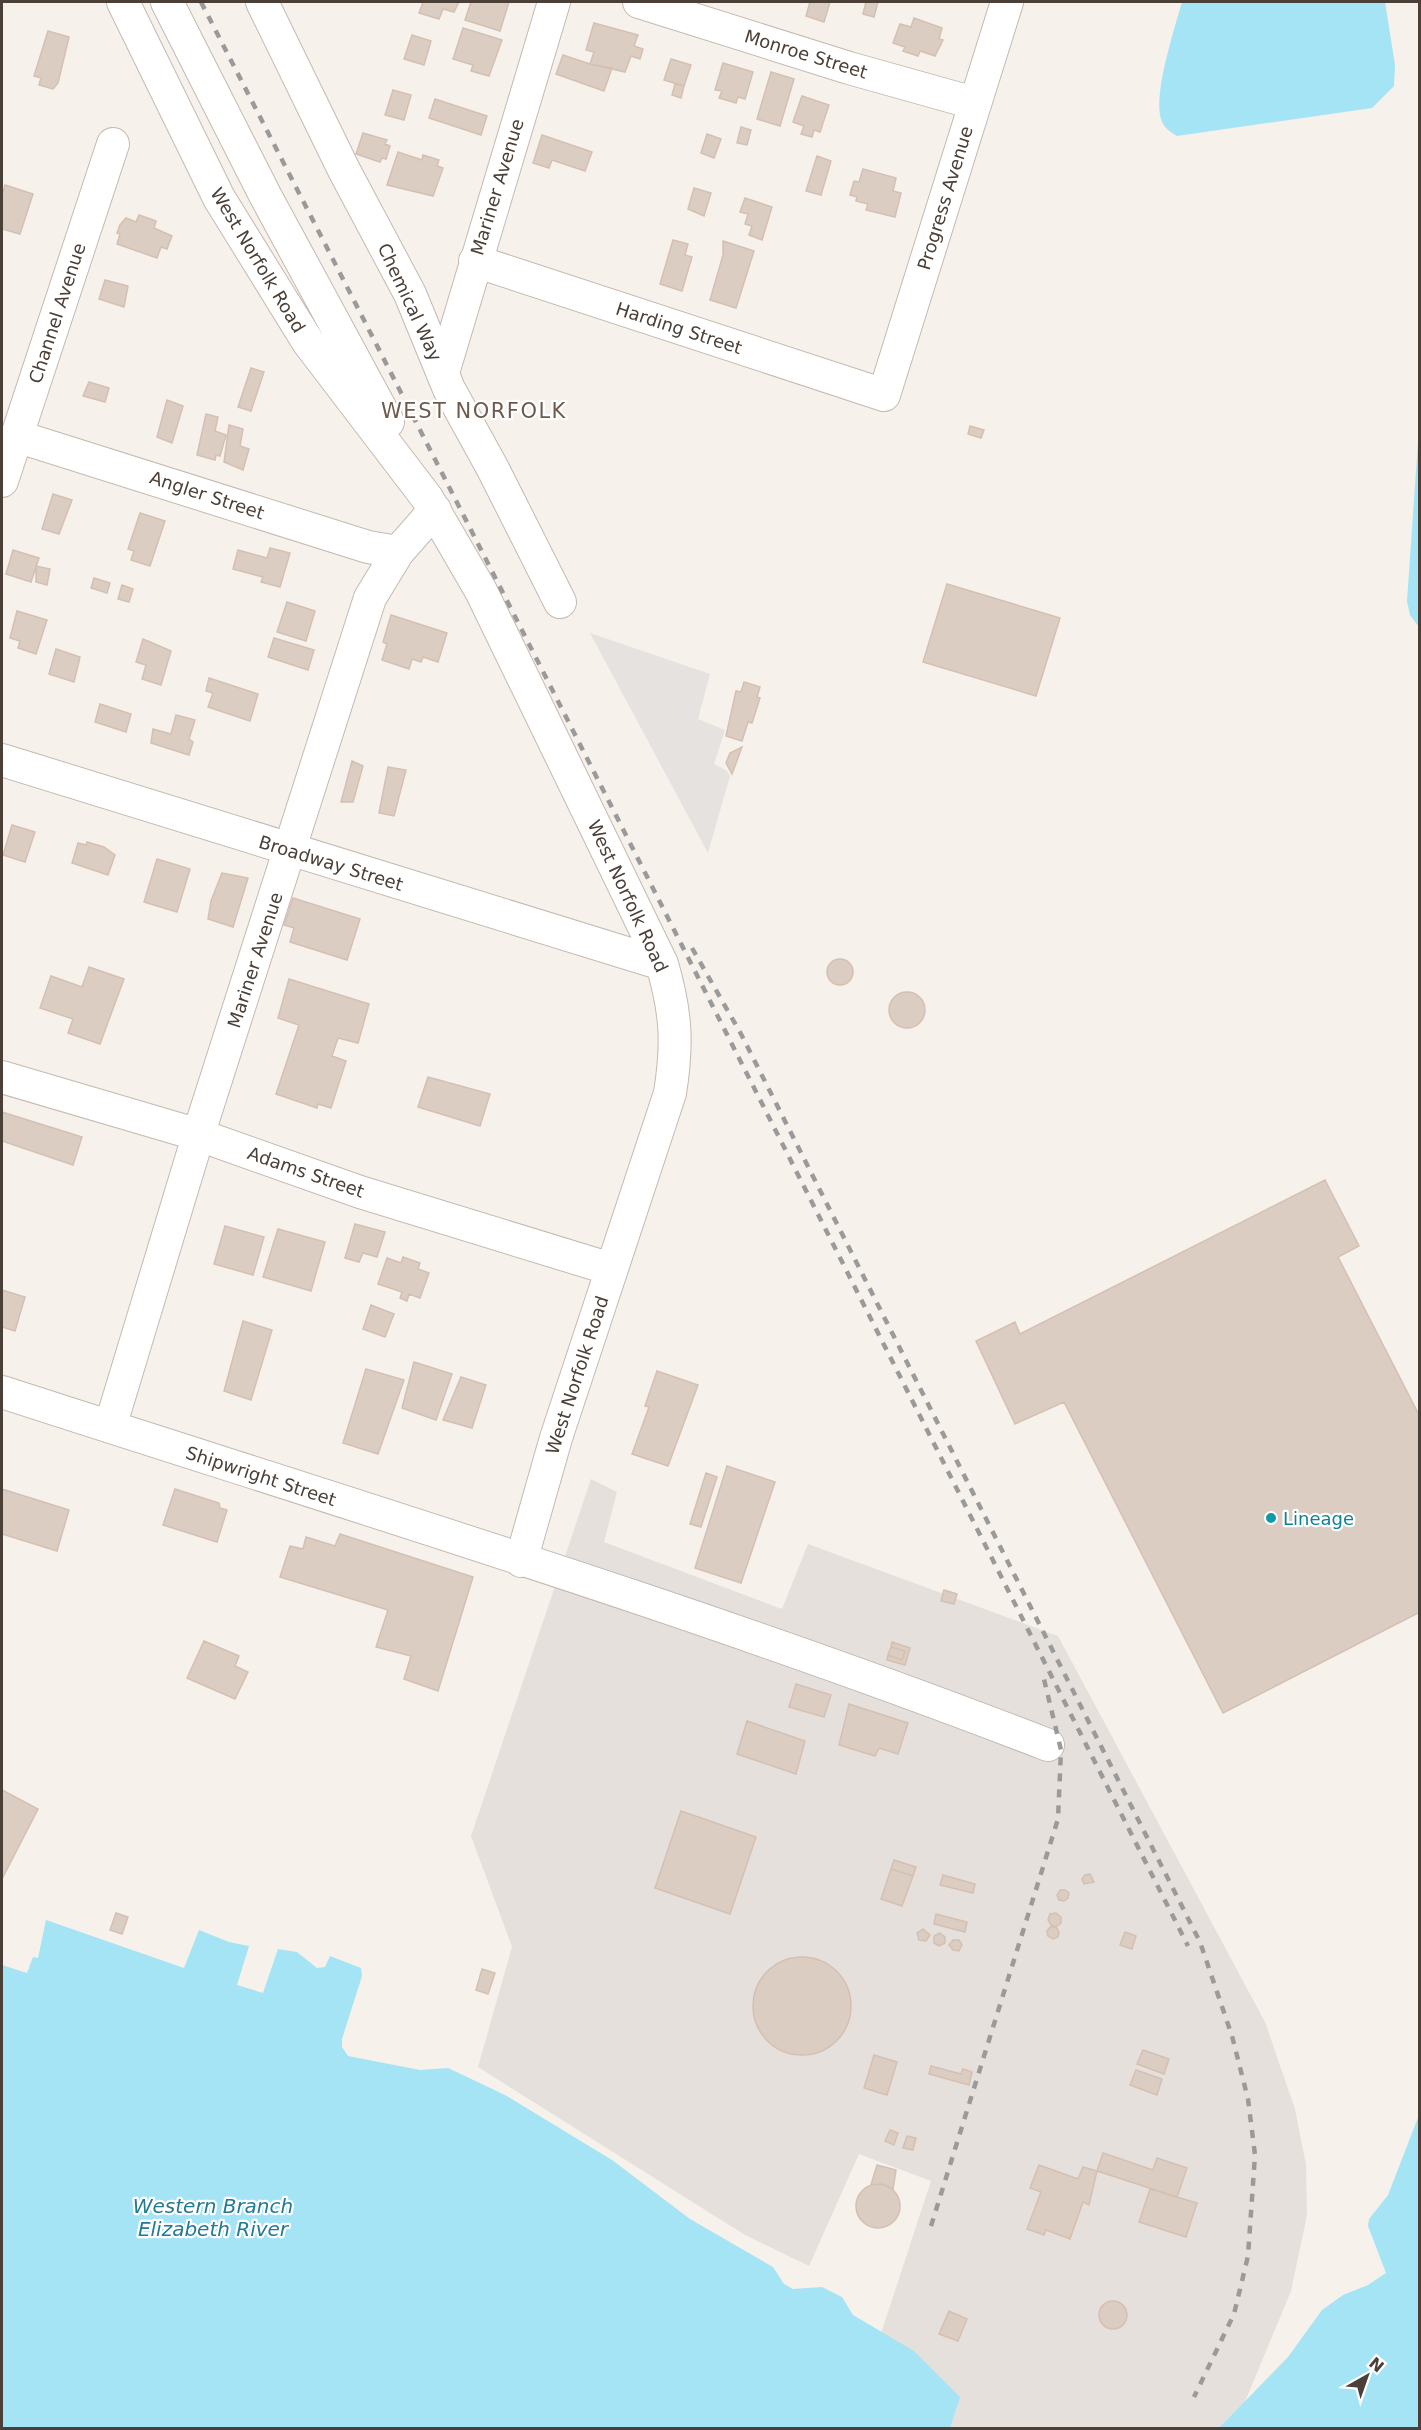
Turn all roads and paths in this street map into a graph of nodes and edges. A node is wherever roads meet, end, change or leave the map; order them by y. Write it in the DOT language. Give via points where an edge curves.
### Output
graph roads {
  1 [pos="123,2"];
  2 [pos="167,2"];
  3 [pos="262,2"];
  4 [pos="554,2"];
  5 [pos="639,2"];
  6 [pos="1007,2"];
  7 [pos="974,103"];
  8 [pos="113,144"];
  9 [pos="475,261"];
  10 [pos="443,373"];
  11 [pos="884,395"];
  12 [pos="16,436"];
  13 [pos="2,481"];
  14 [pos="431,504"];
  15 [pos="398,552"];
  16 [pos="560,602"];
  17 [pos="2,760"];
  18 [pos="290,850"];
  19 [pos="662,964"];
  20 [pos="2,1077"];
  21 [pos="199,1135"];
  22 [pos="611,1269"];
  23 [pos="2,1392"];
  24 [pos="110,1427"];
  25 [pos="521,1561"];
  26 [pos="1047,1745"];
  1 -- 14 [label="street, West Norfolk Road" via="219,198 308,342"];
  2 -- 14 [label="street, West Norfolk Road" via="265,195"];
  3 -- 10 [label="street, Chemical Way" via="411,294"];
  4 -- 9 [label="street, Mariner Avenue"];
  5 -- 7 [label="street, Monroe Street"];
  6 -- 7 [label="street, Progress Avenue"];
  7 -- 11 [label="street, Progress Avenue"];
  8 -- 12 [label="street, Channel Avenue"];
  9 -- 10 [label="street, Mariner Avenue"];
  9 -- 11 [label="street, Harding Street"];
  10 -- 16 [label="street, Chemical Way"];
  12 -- 13 [label="street, Channel Avenue"];
  12 -- 15 [label="street, Angler Street" via="368,547"];
  14 -- 15 [label="street, Mariner Avenue"];
  14 -- 19 [label="street, West Norfolk Road" via="481,591"];
  15 -- 18 [label="street, Mariner Avenue" via="370,598"];
  17 -- 18 [label="street, Broadway Street"];
  18 -- 19 [label="street, Broadway Street"];
  18 -- 21 [label="street, Mariner Avenue"];
  19 -- 22 [label="street, West Norfolk Road" via="676,1021 670,1093"];
  20 -- 21 [label="street, Adams Street"];
  21 -- 22 [label="street, Adams Street" via="360,1192"];
  21 -- 24 [label="street, Mariner Avenue"];
  22 -- 25 [label="street, West Norfolk Road"];
  23 -- 24 [label="street, Shipwright Street"];
  24 -- 25 [label="street, Shipwright Street"];
  25 -- 26 [label="street, Shipwright Street" via="940,1703"];
}
